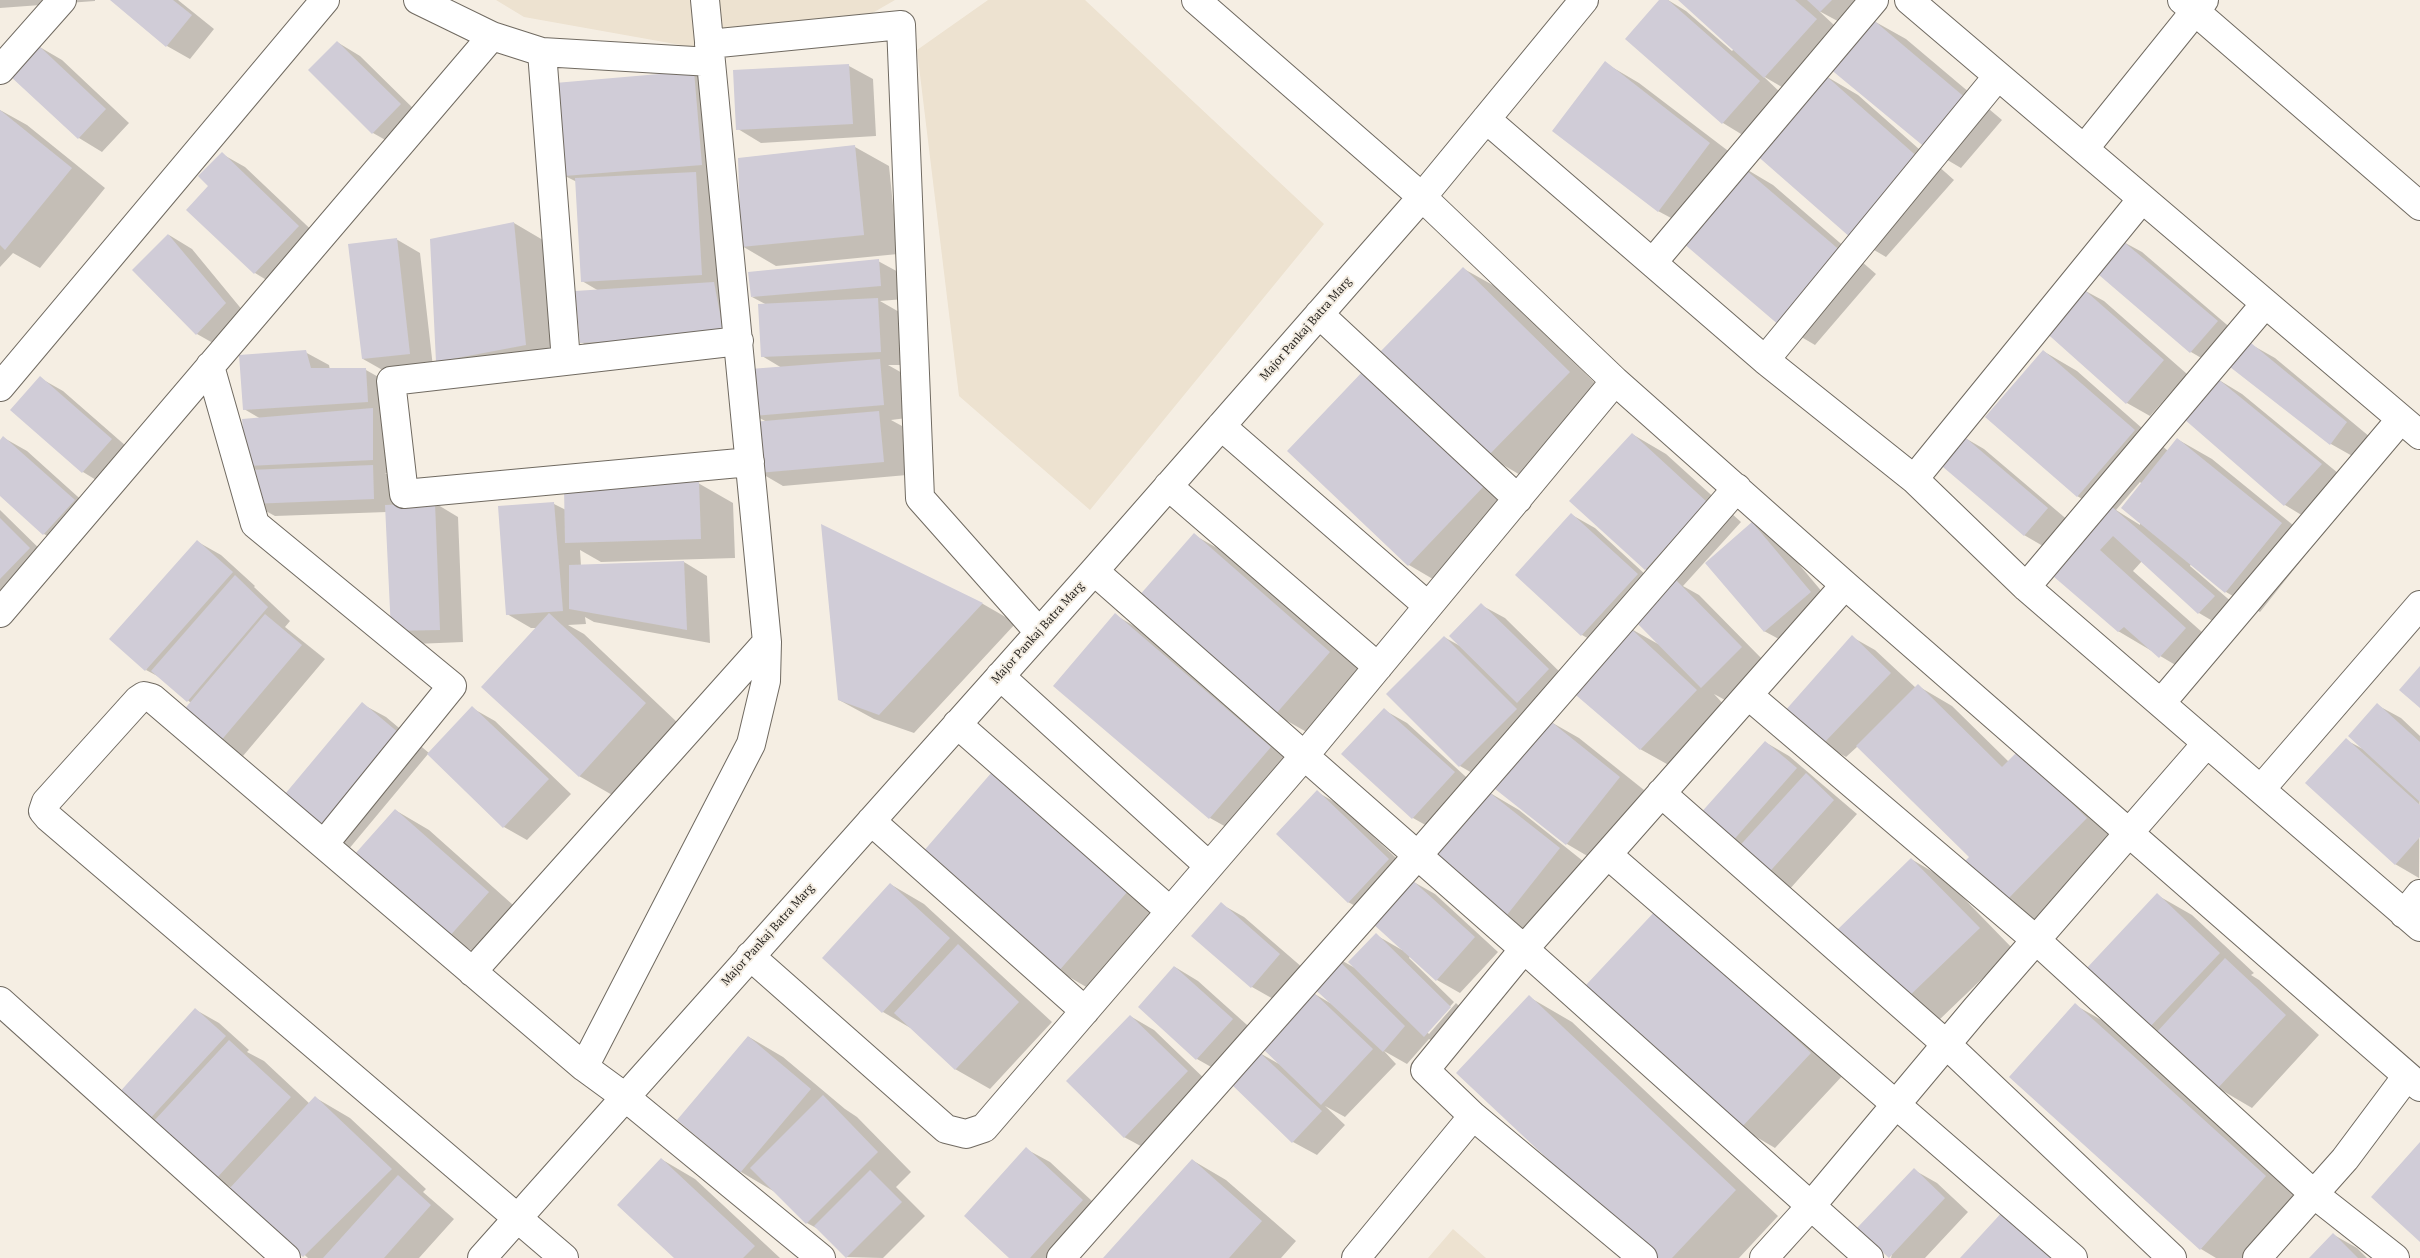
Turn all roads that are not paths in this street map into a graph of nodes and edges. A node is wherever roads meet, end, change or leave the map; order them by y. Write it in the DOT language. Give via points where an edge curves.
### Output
graph roads {
  1 [pos="62,0"];
  2 [pos="325,0"];
  3 [pos="418,0"];
  4 [pos="705,0"];
  5 [pos="1196,0"];
  6 [pos="1584,0"];
  7 [pos="1874,0"];
  8 [pos="1909,0"];
  9 [pos="2194,4"];
  10 [pos="492,36"];
  11 [pos="542,52"];
  12 [pos="710,53"];
  13 [pos="0,70"];
  14 [pos="1998,76"];
  15 [pos="1486,119"];
  16 [pos="2084,149"];
  17 [pos="1422,197"];
  18 [pos="2142,199"];
  19 [pos="2420,206"];
  20 [pos="1653,262"];
  21 [pos="2266,304"];
  22 [pos="1319,314"];
  23 [pos="739,341"];
  24 [pos="1765,360"];
  25 [pos="566,361"];
  26 [pos="210,366"];
  27 [pos="1615,381"];
  28 [pos="0,387"];
  29 [pos="1221,426"];
  30 [pos="2410,427"];
  31 [pos="750,462"];
  32 [pos="1914,479"];
  33 [pos="1168,486"];
  34 [pos="1737,488"];
  35 [pos="1518,499"];
  36 [pos="1094,571"];
  37 [pos="1845,585"];
  38 [pos="2026,587"];
  39 [pos="2420,605"];
  40 [pos="1428,606"];
  41 [pos="0,614"];
  42 [pos="1040,632"];
  43 [pos="768,642"];
  44 [pos="1378,667"];
  45 [pos="1000,676"];
  46 [pos="1748,695"];
  47 [pos="2161,703"];
  48 [pos="957,724"];
  49 [pos="2208,743"];
  50 [pos="1304,756"];
  51 [pos="2261,789"];
  52 [pos="1662,794"];
  53 [pos="871,821"];
  54 [pos="2130,833"];
  55 [pos="324,844"];
  56 [pos="1418,855"];
  57 [pos="1608,855"];
  58 [pos="1209,866"];
  59 [pos="1170,912"];
  60 [pos="2415,912"];
  61 [pos="2036,940"];
  62 [pos="1524,949"];
  63 [pos="750,956"];
  64 [pos="472,972"];
  65 [pos="0,1001"];
  66 [pos="1085,1011"];
  67 [pos="1946,1044"];
  68 [pos="584,1067"];
  69 [pos="2414,1081"];
  70 [pos="625,1097"];
  71 [pos="1897,1103"];
  72 [pos="1473,1116"];
  73 [pos="2315,1195"];
  74 [pos="1810,1207"];
  75 [pos="518,1218"];
  76 [pos="286,1258"];
  77 [pos="482,1258"];
  78 [pos="564,1258"];
  79 [pos="821,1258"];
  80 [pos="1061,1258"];
  81 [pos="1356,1258"];
  82 [pos="1643,1258"];
  83 [pos="1764,1258"];
  84 [pos="1868,1258"];
  85 [pos="2072,1258"];
  86 [pos="2172,1258"];
  87 [pos="2256,1258"];
  88 [pos="2395,1258"];
  1 -- 13 [label="street"];
  2 -- 28 [label="street"];
  3 -- 10 [label="street"];
  4 -- 12 [label="street"];
  5 -- 17 [label="street"];
  6 -- 15 [label="street, Major Pankaj Batra Marg"];
  7 -- 20 [label="street"];
  8 -- 14 [label="street"];
  9 -- 16 [label="street"];
  9 -- 19 [label="street"];
  10 -- 11 [label="street"];
  10 -- 26 [label="street"];
  11 -- 12 [label="street"];
  11 -- 25 [label="street"];
  12 -- 23 [label="street"];
  12 -- 42 [label="street" via="901,24 920,498"];
  14 -- 16 [label="street"];
  14 -- 24 [label="street"];
  15 -- 17 [label="street, Major Pankaj Batra Marg"];
  15 -- 20 [label="street"];
  16 -- 18 [label="street"];
  17 -- 22 [label="street, Major Pankaj Batra Marg"];
  17 -- 27 [label="street"];
  18 -- 21 [label="street"];
  18 -- 32 [label="street"];
  20 -- 24 [label="street"];
  21 -- 30 [label="street"];
  21 -- 38 [label="street"];
  22 -- 29 [label="street, Major Pankaj Batra Marg"];
  22 -- 35 [label="street"];
  23 -- 25 [label="street"];
  23 -- 31 [label="street"];
  24 -- 32 [label="street"];
  25 -- 31 [label="street" via="391,381 404,494"];
  26 -- 41 [label="street"];
  26 -- 55 [label="street" via="255,524 452,686"];
  27 -- 34 [label="street"];
  27 -- 35 [label="street"];
  29 -- 33 [label="street, Major Pankaj Batra Marg"];
  29 -- 40 [label="street"];
  30 -- 47 [label="street"];
  31 -- 43 [label="street"];
  32 -- 38 [label="street"];
  33 -- 36 [label="street, Major Pankaj Batra Marg"];
  33 -- 44 [label="street"];
  34 -- 37 [label="street"];
  34 -- 56 [label="street"];
  35 -- 40 [label="street"];
  36 -- 42 [label="street, Major Pankaj Batra Marg"];
  36 -- 50 [label="street"];
  37 -- 46 [label="street"];
  37 -- 54 [label="street"];
  38 -- 47 [label="street"];
  39 -- 51 [label="street"];
  40 -- 44 [label="street"];
  42 -- 45 [label="street, Major Pankaj Batra Marg"];
  43 -- 64 [label="street"];
  43 -- 68 [label="street" via="766,681 751,744"];
  44 -- 50 [label="street"];
  45 -- 48 [label="street, Major Pankaj Batra Marg"];
  45 -- 58 [label="street"];
  46 -- 52 [label="street"];
  46 -- 61 [label="street"];
  47 -- 49 [label="street"];
  48 -- 53 [label="street, Major Pankaj Batra Marg"];
  48 -- 59 [label="street"];
  49 -- 51 [label="street"];
  49 -- 54 [label="street"];
  50 -- 56 [label="street"];
  50 -- 58 [label="street"];
  51 -- 60 [label="street"];
  52 -- 57 [label="street"];
  52 -- 67 [label="street"];
  53 -- 63 [label="street, Major Pankaj Batra Marg"];
  53 -- 66 [label="street"];
  54 -- 61 [label="street"];
  54 -- 69 [label="street"];
  55 -- 64 [label="street"];
  55 -- 75 [label="street" via="152,698 144,696 46,802 43,811"];
  56 -- 62 [label="street"];
  56 -- 80 [label="street"];
  57 -- 62 [label="street"];
  57 -- 71 [label="street"];
  58 -- 59 [label="street"];
  59 -- 66 [label="street"];
  61 -- 67 [label="street"];
  61 -- 73 [label="street"];
  62 -- 72 [label="street" via="1424,1070"];
  62 -- 74 [label="street"];
  63 -- 66 [label="street" via="946,1129 966,1134 984,1128"];
  63 -- 70 [label="street, Major Pankaj Batra Marg"];
  64 -- 68 [label="street"];
  65 -- 76 [label="street"];
  67 -- 71 [label="street"];
  67 -- 86 [label="street"];
  68 -- 70 [label="street"];
  69 -- 73 [label="street"];
  70 -- 75 [label="street, Major Pankaj Batra Marg"];
  70 -- 79 [label="street"];
  71 -- 74 [label="street"];
  71 -- 85 [label="street"];
  72 -- 81 [label="street"];
  72 -- 82 [label="street"];
  73 -- 87 [label="street"];
  73 -- 88 [label="street"];
  74 -- 83 [label="street"];
  74 -- 84 [label="street"];
  75 -- 77 [label="street, Major Pankaj Batra Marg"];
  75 -- 78 [label="street"];
}
